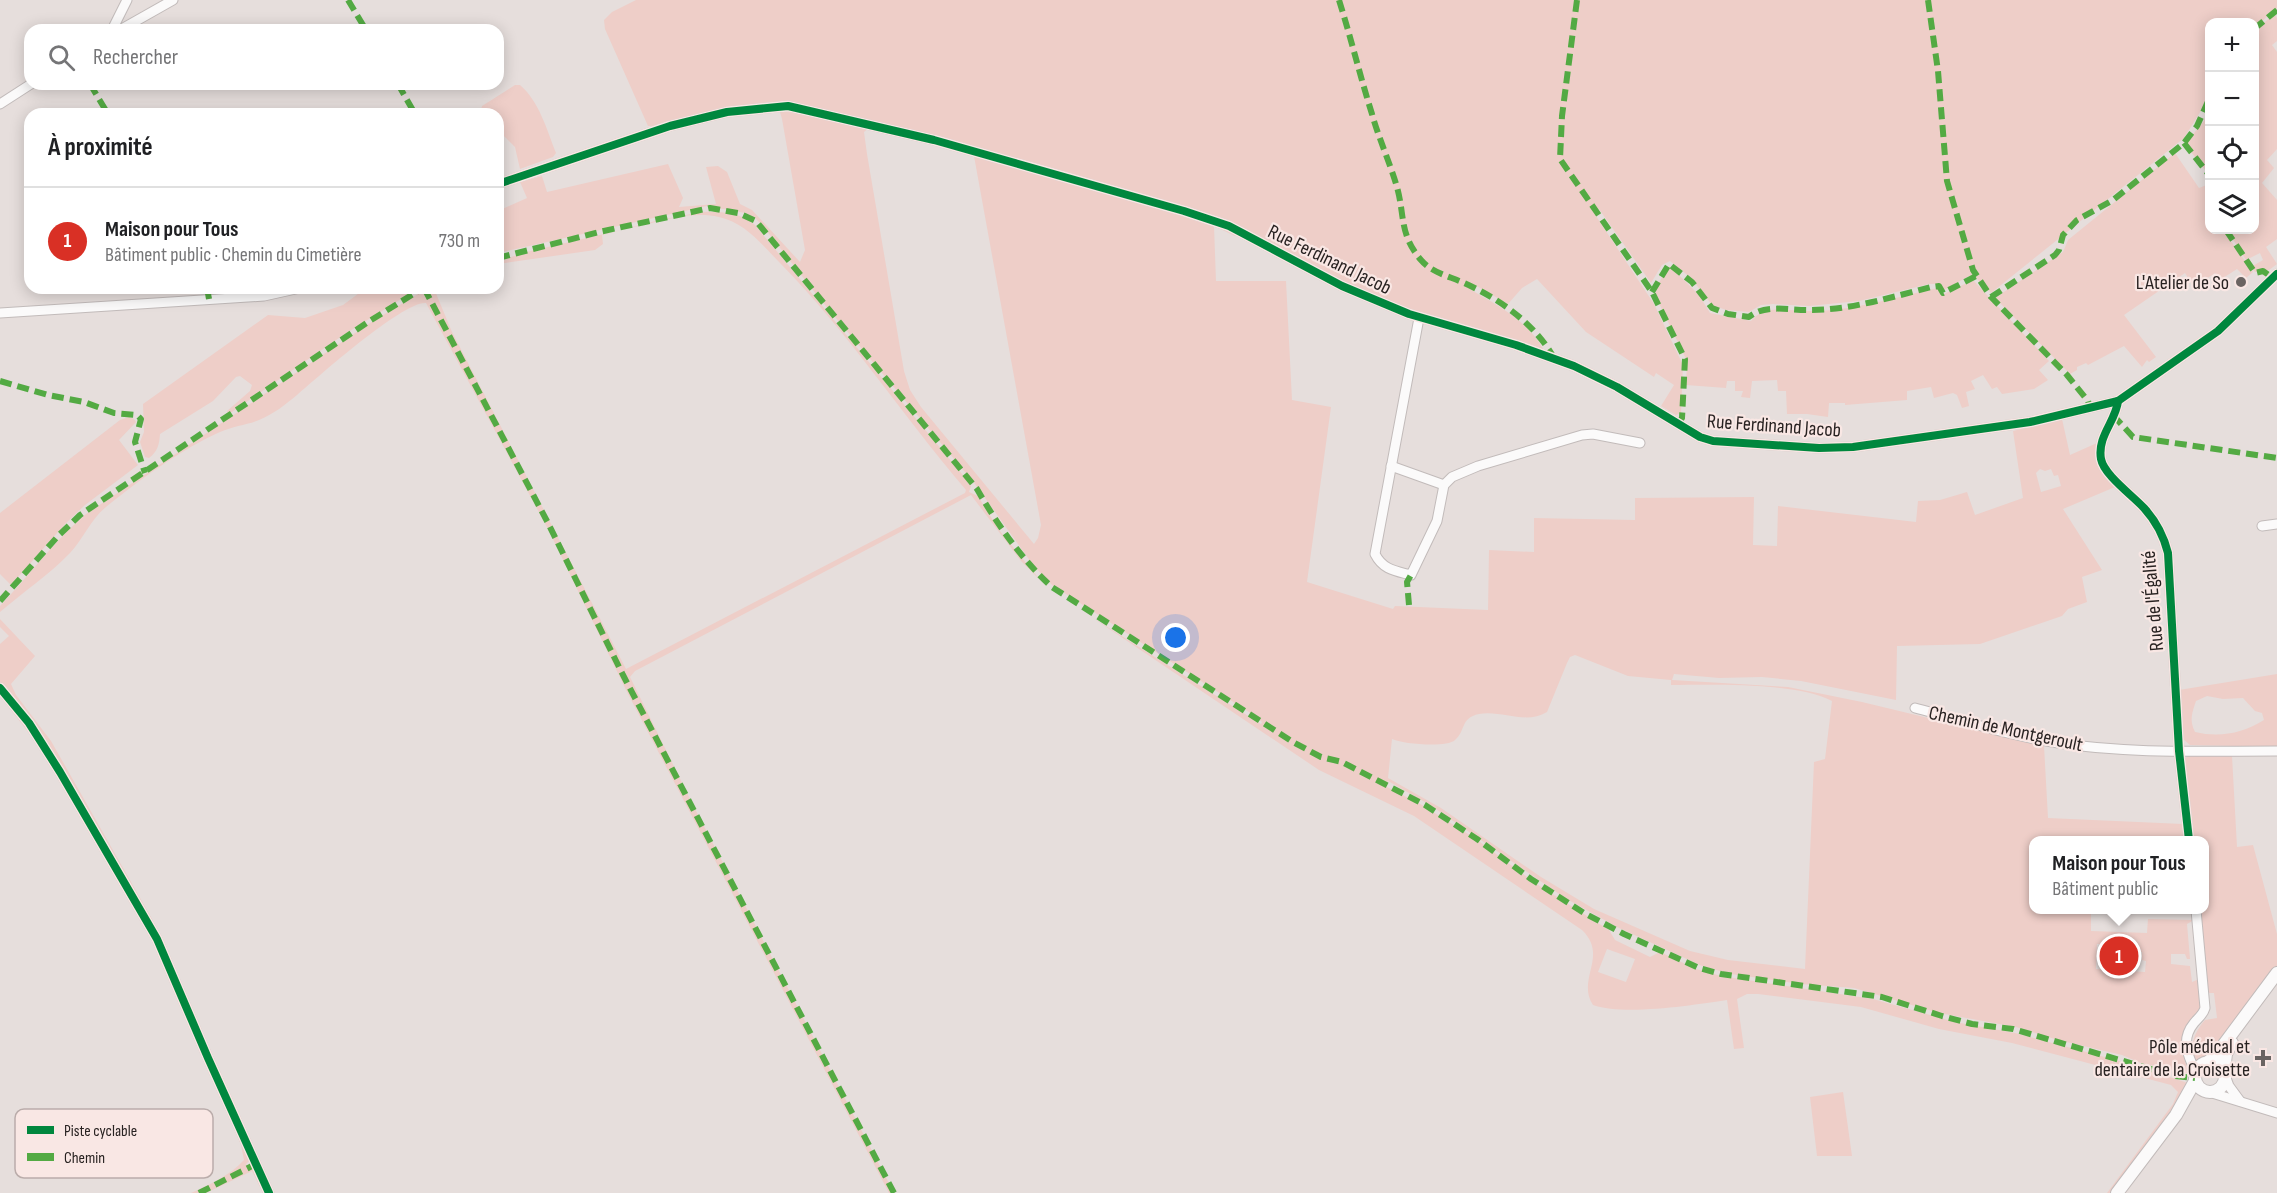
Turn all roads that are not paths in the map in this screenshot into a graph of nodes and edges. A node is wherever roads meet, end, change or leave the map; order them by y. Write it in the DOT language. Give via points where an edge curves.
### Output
graph roads {
  1 [pos="127,0"];
  2 [pos="173,0"];
  3 [pos="115,24"];
  4 [pos="131,24"];
  5 [pos="24,89"];
  6 [pos="0,104"];
  7 [pos="504,182"];
  8 [pos="2277,274"];
  9 [pos="273,294"];
  10 [pos="0,313"];
  11 [pos="1419,318"];
  12 [pos="2118,401"];
  13 [pos="1640,443"];
  14 [pos="1391,466"];
  15 [pos="1444,485"];
  16 [pos="2277,524"];
  17 [pos="2262,526"];
  18 [pos="0,688"];
  19 [pos="1916,708"];
  20 [pos="2179,751"];
  21 [pos="2277,751"];
  22 [pos="2189,836"];
  23 [pos="2196,914"];
  24 [pos="2277,973"];
  25 [pos="2277,983"];
  26 [pos="2208,1062"];
  27 [pos="2225,1074"];
  28 [pos="2195,1077"];
  29 [pos="2211,1093"];
  30 [pos="2240,1101"];
  31 [pos="2277,1113"];
  32 [pos="2176,1115"];
  33 [pos="269,1193"];
  34 [pos="2117,1193"];
  1 -- 3 [label="street"];
  2 -- 4 [label="street"];
  5 -- 6 [label="street"];
  7 -- 11 [label="street, Rue Ferdinand Jacob" via="670,126 727,112 788,106 934,140 1229,226 1342,286"];
  8 -- 12 [label="street, Rue Ferdinand Jacob" via="2218,331"];
  9 -- 10 [label="street"];
  11 -- 12 [label="street, Rue Ferdinand Jacob" via="1574,366 1627,392 1693,434 1713,441 1853,447 2030,422"];
  11 -- 14 [label="street"];
  12 -- 20 [label="street, Rue de l'Égalité" via="2102,441 2101,461 2146,510 2168,553"];
  13 -- 15 [label="street" via="1582,435 1478,466 1452,477"];
  14 -- 15 [label="street"];
  14 -- 15 [label="street" via="1375,554 1387,568 1411,575 1437,521"];
  16 -- 17 [label="street"];
  18 -- 33 [label="street" via="60,772 157,939"];
  19 -- 20 [label="street, Chemin de Montgeroult" via="2058,743"];
  20 -- 21 [label="street, Chemin de Montgeroult"];
  20 -- 22 [label="street"];
  23 -- 28 [label="street" via="2205,1008 2187,1036 2188,1060"];
  24 -- 26 [label="main road"];
  25 -- 27 [label="main road" via="2225,1056"];
  26 -- 27 [label="main road" via="2216,1063"];
  26 -- 28 [label="main road" via="2200,1066"];
  27 -- 29 [label="main road" via="2222,1088"];
  27 -- 30 [label="street"];
  28 -- 29 [label="main road" via="2199,1088"];
  28 -- 32 [label="main road"];
  29 -- 30 [label="street"];
  29 -- 32 [label="main road"];
  30 -- 31 [label="street"];
  32 -- 34 [label="main road"];
}
